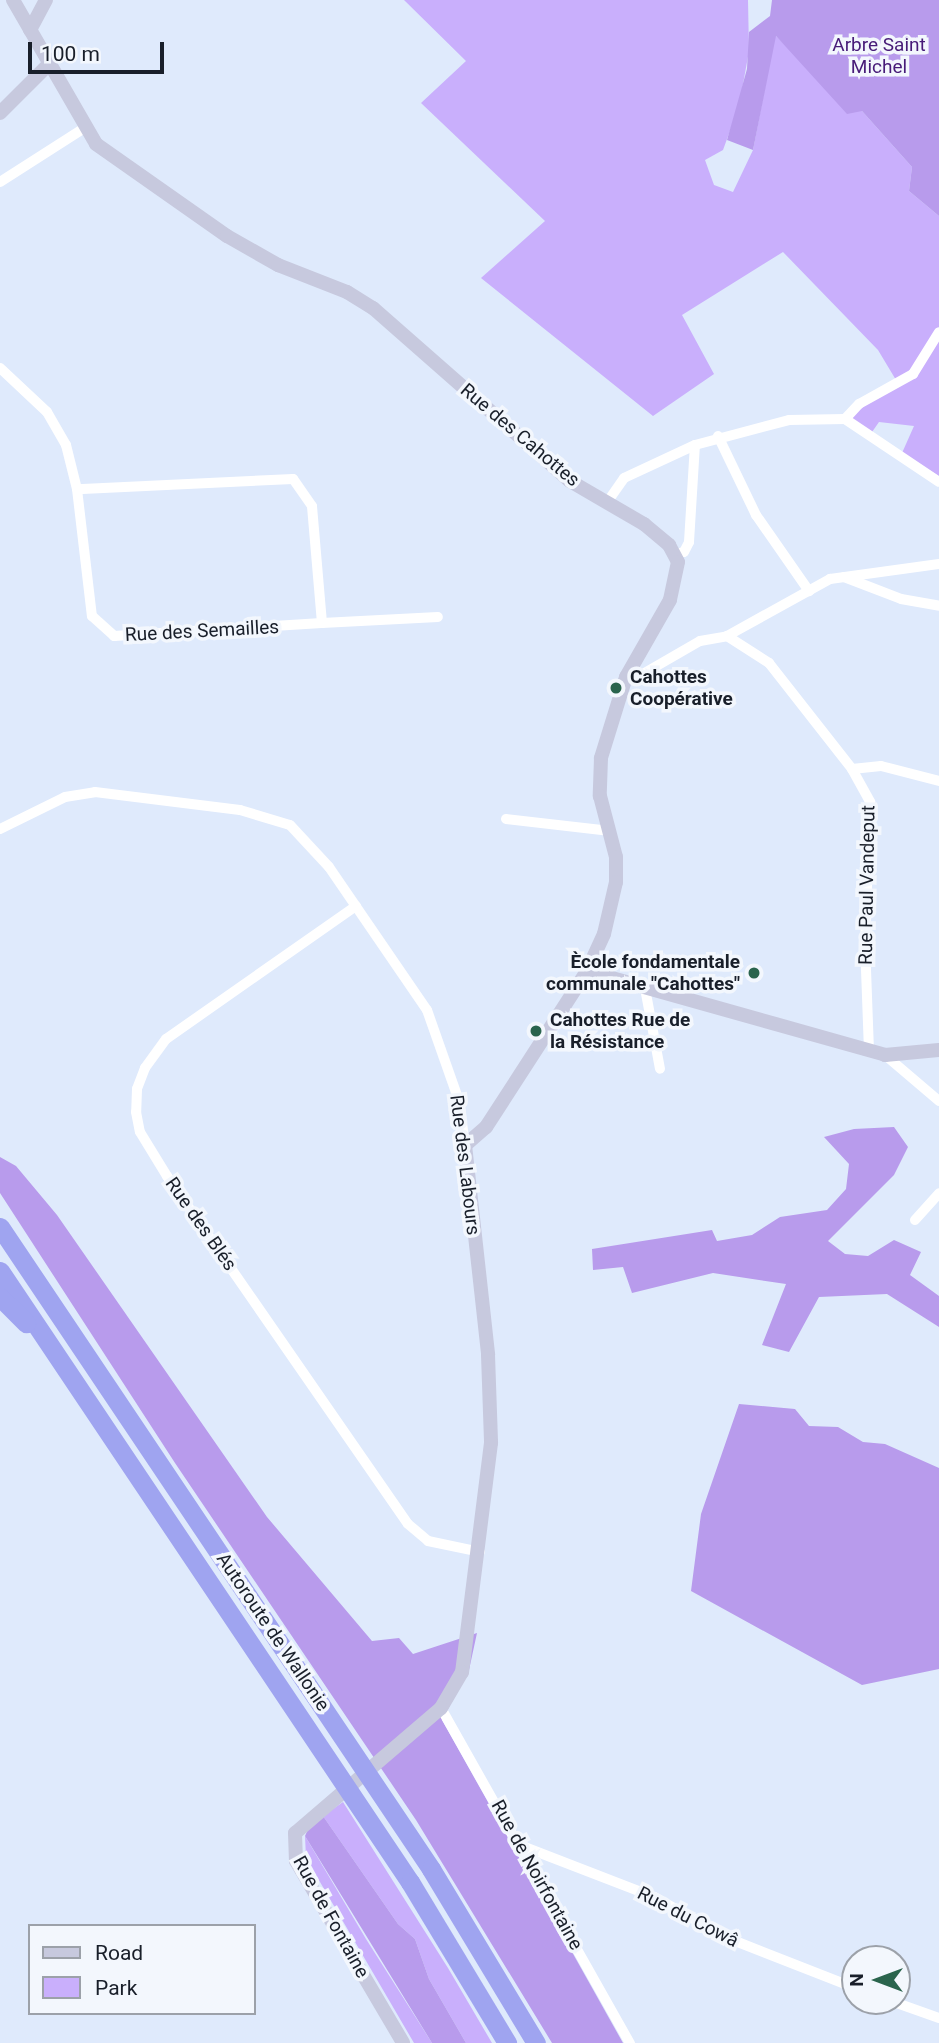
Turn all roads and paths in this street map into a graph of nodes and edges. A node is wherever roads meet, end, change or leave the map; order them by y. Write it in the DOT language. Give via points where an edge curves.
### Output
graph roads {
  1 [pos="13,0"];
  2 [pos="46,0"];
  3 [pos="0,8"];
  4 [pos="21,14"];
  5 [pos="30,30"];
  6 [pos="49,64"];
  7 [pos="0,113"];
  8 [pos="86,127"];
  9 [pos="0,182"];
  10 [pos="939,332"];
  11 [pos="0,368"];
  12 [pos="845,419"];
  13 [pos="719,436"];
  14 [pos="695,445"];
  15 [pos="939,482"];
  16 [pos="77,489"];
  17 [pos="608,501"];
  18 [pos="674,555"];
  19 [pos="939,564"];
  20 [pos="844,577"];
  21 [pos="809,592"];
  22 [pos="939,606"];
  23 [pos="438,617"];
  24 [pos="322,623"];
  25 [pos="727,636"];
  26 [pos="626,677"];
  27 [pos="852,769"];
  28 [pos="939,781"];
  29 [pos="507,821"];
  30 [pos="0,830"];
  31 [pos="610,831"];
  32 [pos="356,906"];
  33 [pos="587,971"];
  34 [pos="645,988"];
  35 [pos="869,1049"];
  36 [pos="939,1050"];
  37 [pos="885,1055"];
  38 [pos="660,1069"];
  39 [pos="939,1101"];
  40 [pos="466,1145"];
  41 [pos="939,1193"];
  42 [pos="915,1220"];
  43 [pos="0,1227"];
  44 [pos="0,1271"];
  45 [pos="0,1297"];
  46 [pos="45,1338"];
  47 [pos="480,1552"];
  48 [pos="441,1708"];
  49 [pos="333,1799"];
  50 [pos="522,1846"];
  51 [pos="841,1983"];
  52 [pos="911,2008"];
  53 [pos="939,2018"];
  54 [pos="403,2043"];
  55 [pos="507,2043"];
  56 [pos="536,2043"];
  57 [pos="630,2043"];
  1 -- 4 [label="street, Rue des Cahottes"];
  2 -- 5 [label="street"];
  3 -- 4 [label="street"];
  4 -- 5 [label="street, Rue des Cahottes"];
  5 -- 6 [label="street, Rue des Cahottes"];
  6 -- 7 [label="street"];
  6 -- 8 [label="street, Rue des Cahottes"];
  8 -- 9 [label="street"];
  8 -- 17 [label="street, Rue des Cahottes" via="96,144 227,236 278,265 373,307 570,481"];
  10 -- 12 [label="street" via="913,374 859,404"];
  11 -- 16 [label="street, Rue des Semailles" via="47,412 66,445"];
  12 -- 13 [label="street" via="789,420"];
  12 -- 15 [label="street"];
  13 -- 14 [label="street"];
  13 -- 21 [label="street" via="756,515"];
  14 -- 17 [label="street" via="624,478"];
  14 -- 18 [label="street" via="689,542 684,552"];
  16 -- 24 [label="street, Rue des Semailles" via="92,616 114,636"];
  16 -- 24 [label="street" via="293,479 312,506"];
  17 -- 18 [label="street, Rue des Cahottes" via="644,524"];
  18 -- 26 [label="street" via="677,579 670,600"];
  19 -- 20 [label="street"];
  20 -- 21 [label="street"];
  20 -- 22 [label="street" via="901,599"];
  21 -- 25 [label="street"];
  23 -- 24 [label="street, Rue des Semailles"];
  25 -- 26 [label="street" via="688,646 642,675"];
  25 -- 27 [label="street, Rue Paul Vandeput" via="769,663"];
  26 -- 31 [label="street" via="601,758 600,796"];
  27 -- 28 [label="street" via="881,766"];
  27 -- 35 [label="street, Rue Paul Vandeput" via="870,802 864,942"];
  29 -- 31 [label="street"];
  30 -- 32 [label="street, Rue des Labours" via="65,797 86,792 240,810 279,820 303,836"];
  31 -- 33 [label="street" via="616,857 614,893 604,934"];
  32 -- 40 [label="street, Rue des Labours" via="427,1010 453,1077"];
  32 -- 47 [label="street, Rue des Blés" via="166,1039 145,1068 137,1088 136,1112 141,1132 167,1176 408,1524 428,1541"];
  33 -- 34 [label="street"];
  33 -- 40 [label="street" via="485,1127"];
  34 -- 35 [label="street"];
  34 -- 38 [label="street"];
  35 -- 37 [label="street"];
  36 -- 37 [label="street"];
  37 -- 39 [label="street"];
  40 -- 47 [label="street, Rue des Labours" via="491,1397"];
  41 -- 42 [label="street"];
  43 -- 56 [label="highway, Autoroute de Wallonie" via="424,1857"];
  44 -- 46 [label="highway, Autoroute de Wallonie"];
  45 -- 46 [label="highway"];
  46 -- 55 [label="highway, Autoroute de Wallonie" via="402,1870"];
  47 -- 48 [label="street, Rue des Labours" via="462,1672"];
  48 -- 49 [label="street, Rue des Labours"];
  48 -- 50 [label="street, Rue de Noirfontaine"];
  49 -- 54 [label="street, Rue de Fontaine" via="300,1826 292,1846"];
  50 -- 51 [label="street, Rue du Cowâ" via="654,1897 730,1939"];
  50 -- 57 [label="street, Rue de Noirfontaine"];
  52 -- 53 [label="street"];
}
